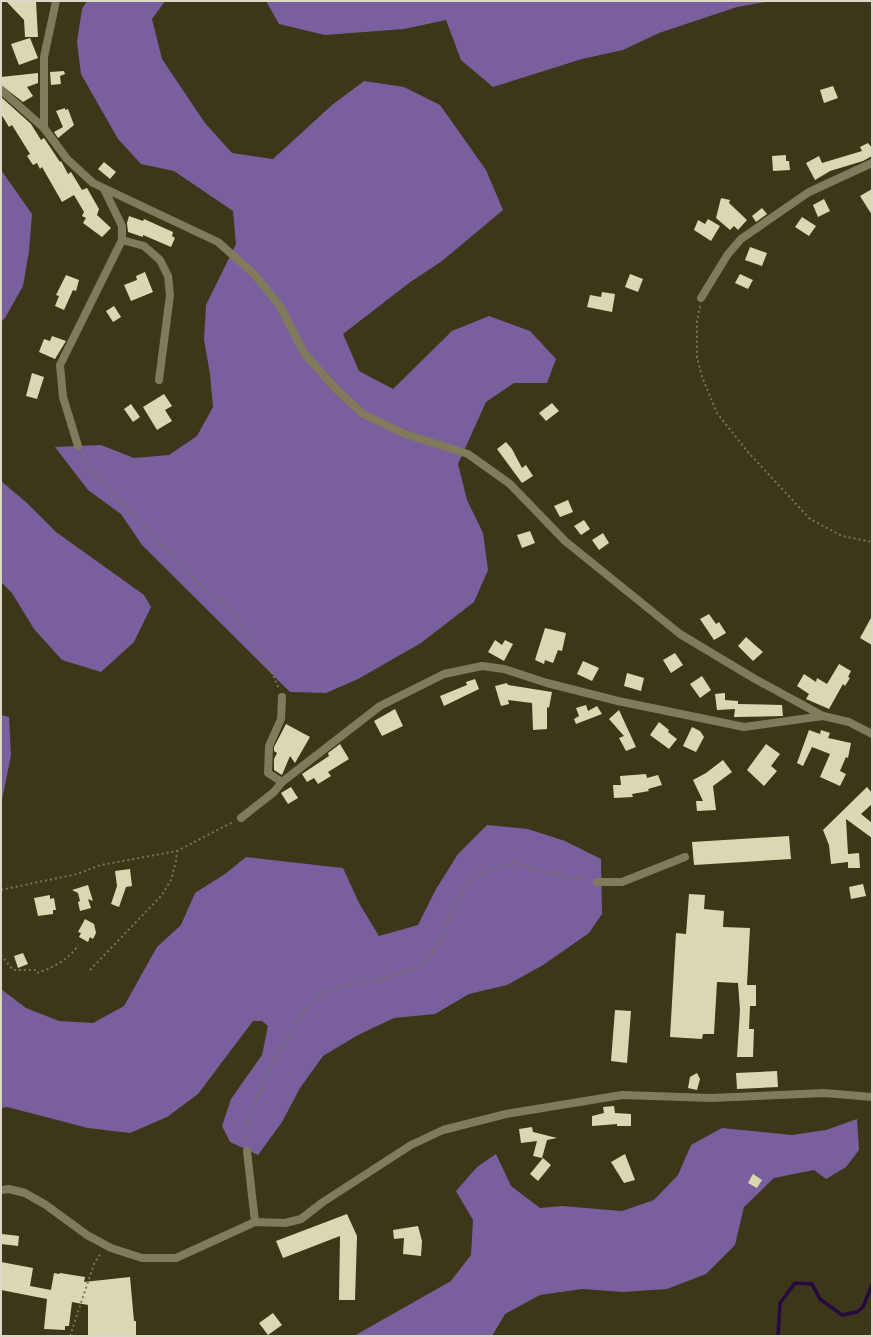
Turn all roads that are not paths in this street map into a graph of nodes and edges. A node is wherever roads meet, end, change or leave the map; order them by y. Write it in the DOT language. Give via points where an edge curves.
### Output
graph roads {
  1 [pos="56,1"];
  2 [pos="1,90"];
  3 [pos="44,128"];
  4 [pos="872,163"];
  5 [pos="104,189"];
  6 [pos="122,240"];
  7 [pos="701,298"];
  8 [pos="159,380"];
  9 [pos="78,446"];
  10 [pos="282,697"];
  11 [pos="823,716"];
  12 [pos="872,734"];
  13 [pos="282,782"];
  14 [pos="241,818"];
  15 [pos="685,857"];
  16 [pos="597,882"];
  17 [pos="872,1097"];
  18 [pos="247,1151"];
  19 [pos="1,1190"];
  20 [pos="255,1222"];
  1 -- 3 [label="street" via="44,57"];
  2 -- 3 [label="street"];
  3 -- 5 [label="street" via="67,159 93,183"];
  4 -- 7 [label="street" via="810,192 741,239 728,254"];
  5 -- 6 [label="street" via="122,226"];
  5 -- 11 [label="street" via="177,224 196,230 223,247 254,274 280,306 304,352 335,388 363,414 405,434 468,454 486,465 510,484 565,541 680,634"];
  6 -- 8 [label="street" via="144,246 160,260 168,276 170,295"];
  6 -- 9 [label="street" via="60,365 63,397"];
  10 -- 13 [label="street" via="283,710 269,746 267,766 268,773"];
  11 -- 12 [label="street" via="850,722"];
  11 -- 13 [label="street" via="744,727 618,701 504,669 482,666 444,674 380,706"];
  13 -- 14 [label="street" via="274,792"];
  15 -- 16 [label="street" via="622,882"];
  17 -- 20 [label="street" via="824,1093 711,1098 622,1096 514,1112 443,1130 411,1145 301,1219 285,1223"];
  18 -- 20 [label="street"];
  19 -- 20 [label="street" via="25,1193 87,1235 105,1245 142,1258 176,1258"];
}
